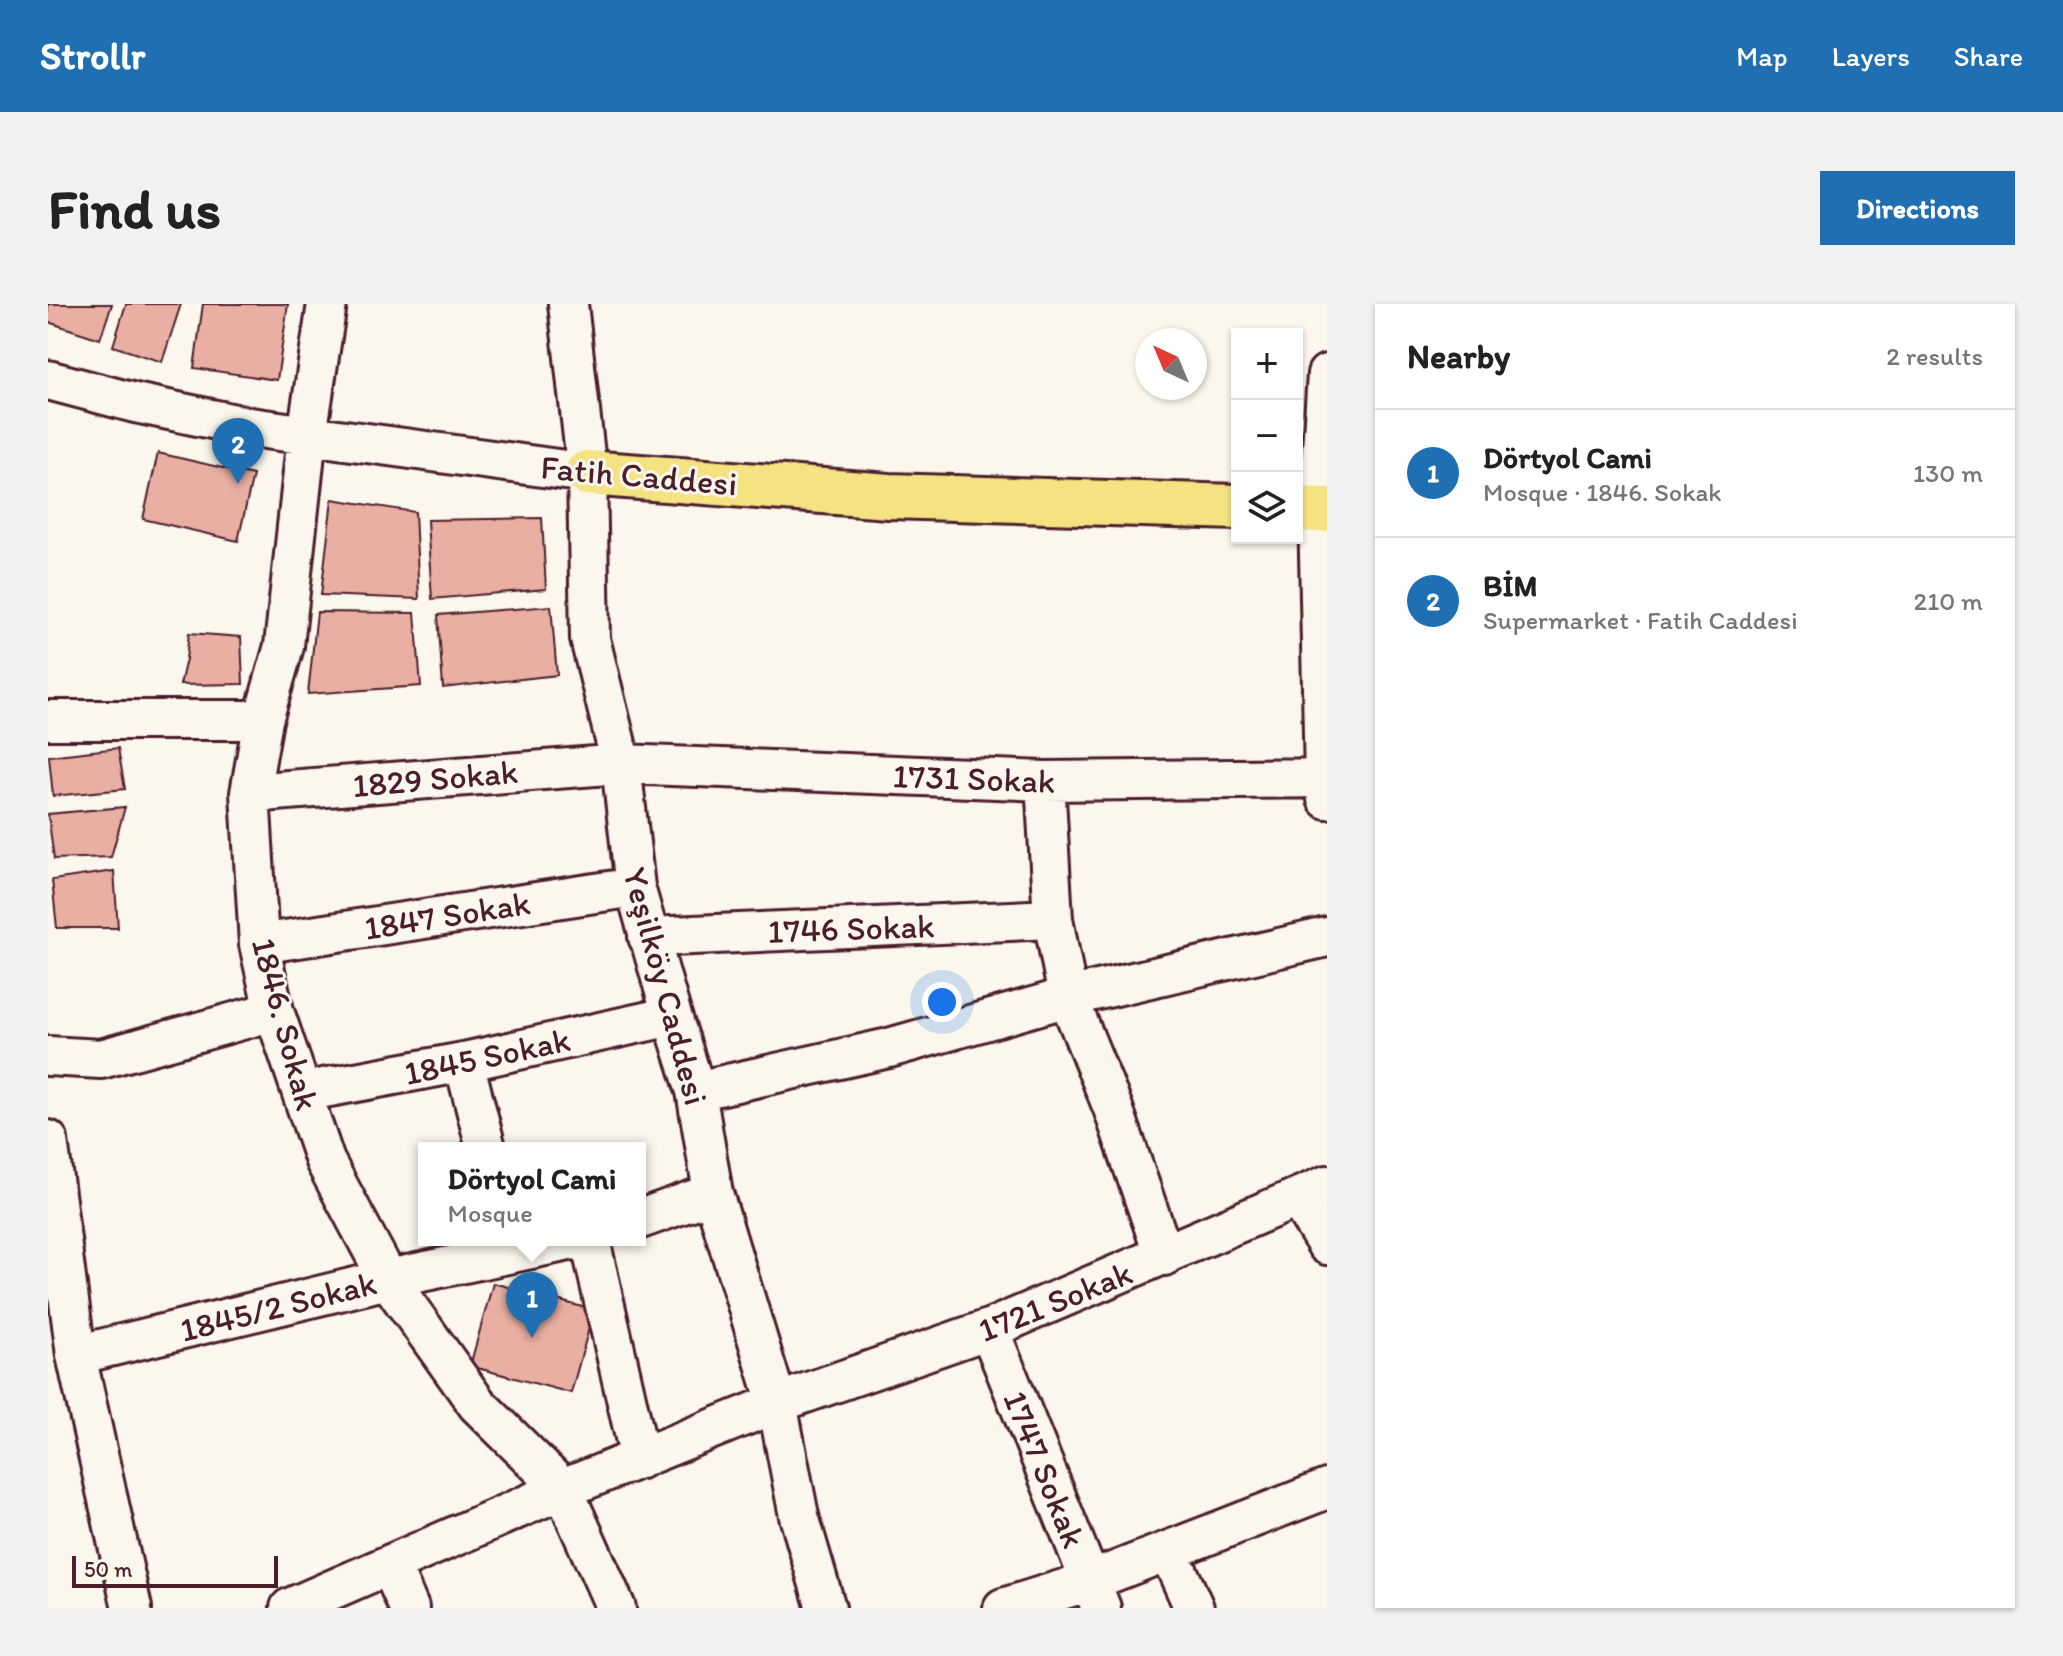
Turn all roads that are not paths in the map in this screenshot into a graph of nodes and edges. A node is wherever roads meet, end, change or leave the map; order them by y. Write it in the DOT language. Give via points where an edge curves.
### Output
graph roads {
  1 [pos="327,304"];
  2 [pos="568,304"];
  3 [pos="1327,374"];
  4 [pos="48,380"];
  5 [pos="307,435"];
  6 [pos="587,473"];
  7 [pos="1231,507"];
  8 [pos="1314,509"];
  9 [pos="48,720"];
  10 [pos="263,720"];
  11 [pos="621,764"];
  12 [pos="1045,781"];
  13 [pos="1326,785"];
  14 [pos="250,793"];
  15 [pos="635,887"];
  16 [pos="1053,919"];
  17 [pos="648,937"];
  18 [pos="1327,937"];
  19 [pos="259,944"];
  20 [pos="1068,997"];
  21 [pos="274,1011"];
  22 [pos="672,1016"];
  23 [pos="48,1056"];
  24 [pos="464,1062"];
  25 [pos="696,1091"];
  26 [pos="302,1092"];
  27 [pos="48,1140"];
  28 [pos="484,1142"];
  29 [pos="1313,1191"];
  30 [pos="713,1193"];
  31 [pos="646,1217"];
  32 [pos="1327,1245"];
  33 [pos="512,1246"];
  34 [pos="591,1246"];
  35 [pos="1164,1256"];
  36 [pos="388,1279"];
  37 [pos="989,1329"];
  38 [pos="76,1355"];
  39 [pos="777,1403"];
  40 [pos="640,1459"];
  41 [pos="563,1489"];
  42 [pos="1327,1489"];
  43 [pos="1169,1552"];
  44 [pos="390,1565"];
  45 [pos="1096,1594"];
  46 [pos="132,1608"];
  47 [pos="290,1608"];
  48 [pos="409,1608"];
  49 [pos="616,1608"];
  50 [pos="826,1608"];
  51 [pos="1003,1608"];
  52 [pos="1194,1608"];
  1 -- 5 [label="street, 1846. Sokak"];
  2 -- 6 [label="street, Yeşilköy Caddesi"];
  3 -- 8 [label="street"];
  4 -- 5 [label="street, Fatih Caddesi" via="135,403"];
  5 -- 6 [label="street, Fatih Caddesi"];
  5 -- 10 [label="street, 1846. Sokak" via="284,646"];
  6 -- 7 [label="main road, Fatih Caddesi" via="889,496"];
  6 -- 11 [label="street, Yeşilköy Caddesi" via="590,639"];
  8 -- 13 [label="street"];
  9 -- 10 [label="street"];
  10 -- 14 [label="street, 1846. Sokak"];
  11 -- 12 [label="street, 1731 Sokak"];
  11 -- 14 [label="street, 1829 Sokak"];
  11 -- 15 [label="street, Yeşilköy Caddesi"];
  12 -- 13 [label="street, 1731 Sokak"];
  12 -- 16 [label="street"];
  14 -- 19 [label="street, 1846. Sokak"];
  15 -- 17 [label="street, Yeşilköy Caddesi"];
  15 -- 19 [label="street, 1847 Sokak"];
  16 -- 17 [label="street, 1746 Sokak"];
  16 -- 20 [label="street"];
  17 -- 22 [label="street, Yeşilköy Caddesi"];
  18 -- 20 [label="street"];
  19 -- 21 [label="street, 1846. Sokak"];
  20 -- 25 [label="street" via="889,1048"];
  20 -- 35 [label="street"];
  21 -- 23 [label="street" via="101,1059"];
  21 -- 26 [label="street, 1846. Sokak"];
  22 -- 24 [label="street, 1845 Sokak"];
  22 -- 25 [label="street, Yeşilköy Caddesi"];
  24 -- 26 [label="street, 1845 Sokak"];
  24 -- 28 [label="street"];
  25 -- 30 [label="street, Yeşilköy Caddesi"];
  26 -- 36 [label="street, 1846. Sokak" via="325,1161"];
  27 -- 38 [label="street"];
  29 -- 32 [label="street"];
  29 -- 35 [label="street, 1721 Sokak"];
  30 -- 31 [label="street"];
  30 -- 39 [label="street, Yeşilköy Caddesi"];
  33 -- 36 [label="street, 1845/2 Sokak"];
  34 -- 40 [label="street"];
  35 -- 37 [label="street, 1721 Sokak"];
  36 -- 38 [label="street, 1845/2 Sokak"];
  36 -- 41 [label="street, 1846. Sokak" via="477,1404"];
  37 -- 39 [label="street, 1721 Sokak"];
  37 -- 45 [label="street, 1747 Sokak"];
  38 -- 46 [label="street"];
  39 -- 40 [label="street, 1721 Sokak"];
  39 -- 50 [label="street, Yeşilköy Caddesi" via="799,1516"];
  40 -- 41 [label="street, 1721 Sokak"];
  41 -- 44 [label="street, 1721 Sokak"];
  41 -- 49 [label="street"];
  42 -- 43 [label="street"];
  43 -- 45 [label="street"];
  43 -- 52 [label="street"];
  44 -- 47 [label="street, 1721 Sokak"];
  44 -- 48 [label="street"];
  45 -- 51 [label="street"];
}
